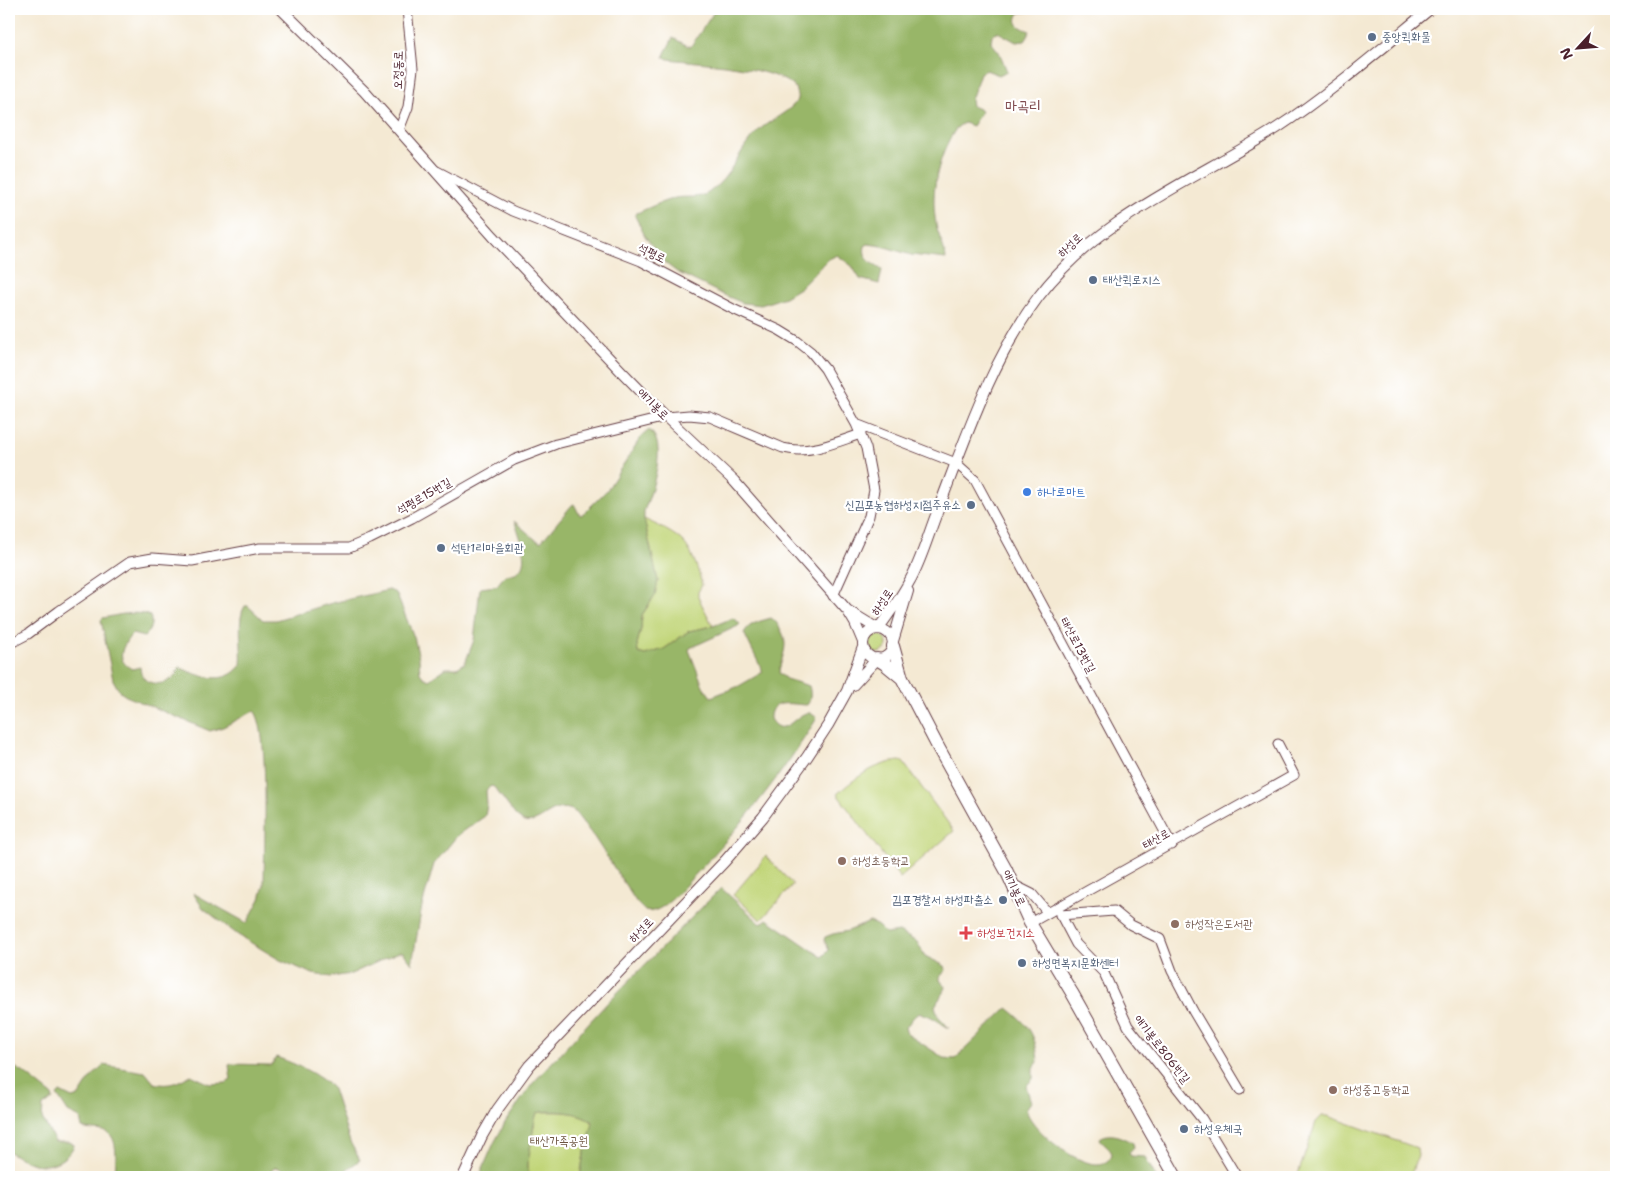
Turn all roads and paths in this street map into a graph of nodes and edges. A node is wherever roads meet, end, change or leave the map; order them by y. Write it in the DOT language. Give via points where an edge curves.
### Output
graph roads {
  1 [pos="281,9"];
  2 [pos="407,9"];
  3 [pos="1430,9"];
  4 [pos="399,130"];
  5 [pos="434,170"];
  6 [pos="666,417"];
  7 [pos="856,424"];
  8 [pos="860,434"];
  9 [pos="956,463"];
  10 [pos="910,580"];
  11 [pos="834,596"];
  12 [pos="847,610"];
  13 [pos="878,629"];
  14 [pos="893,643"];
  15 [pos="9,644"];
  16 [pos="863,644"];
  17 [pos="877,659"];
  18 [pos="902,678"];
  19 [pos="847,691"];
  20 [pos="1278,744"];
  21 [pos="1172,844"];
  22 [pos="1012,884"];
  23 [pos="1058,912"];
  24 [pos="1048,913"];
  25 [pos="1030,923"];
  26 [pos="1240,1090"];
  27 [pos="463,1177"];
  28 [pos="1176,1177"];
  29 [pos="1237,1177"];
  1 -- 4 [label="street, 석평로"];
  2 -- 4 [label="street, 오정동로" via="413,69 408,107"];
  3 -- 9 [label="street, 하성로" via="1278,127 1133,213 1084,248 1041,294 1016,330"];
  4 -- 5 [label="street, 석평로"];
  5 -- 6 [label="street, 애기봉로"];
  5 -- 7 [label="street, 석평로" via="513,211 641,261 797,341 826,369"];
  6 -- 8 [label="street, 석평로15번길" via="710,417 794,451 808,450"];
  6 -- 11 [label="street, 애기봉로" via="734,481"];
  6 -- 15 [label="street, 석평로15번길" via="556,444 514,460 412,518 349,548 260,548 192,560 153,558 130,562"];
  7 -- 8 [label="street, 석평로"];
  7 -- 9 [label="street"];
  8 -- 11 [label="street, 석평로" via="872,476 873,502"];
  9 -- 10 [label="street, 하성로"];
  9 -- 21 [label="street, 태산로13번길" via="975,480"];
  10 -- 13 [label="street, 하성로"];
  10 -- 14 [label="street"];
  11 -- 12 [label="street, 애기봉로"];
  12 -- 13 [label="street, 애기봉로"];
  12 -- 16 [label="street"];
  13 -- 14 [label="street" via="887,632"];
  13 -- 16 [label="street" via="868,633"];
  14 -- 17 [label="street" via="889,654"];
  14 -- 18 [label="main road, 애기봉로"];
  16 -- 17 [label="street" via="868,655"];
  16 -- 19 [label="street, 하성로"];
  17 -- 18 [label="main road"];
  17 -- 19 [label="street"];
  18 -- 22 [label="main road, 애기봉로"];
  19 -- 27 [label="street, 하성로" via="807,757 764,817 515,1084 482,1136"];
  20 -- 21 [label="street, 태산로" via="1294,776"];
  21 -- 23 [label="street, 태산로"];
  22 -- 24 [label="street" via="1032,894"];
  22 -- 25 [label="main road, 애기봉로"];
  23 -- 24 [label="street, 태산로"];
  23 -- 26 [label="street, 태산로" via="1114,911 1160,939 1193,1011"];
  23 -- 29 [label="street, 애기봉로806번길" via="1076,944 1104,973 1128,1026 1202,1119"];
  24 -- 25 [label="street, 태산로"];
  25 -- 28 [label="main road, 애기봉로"];
}
